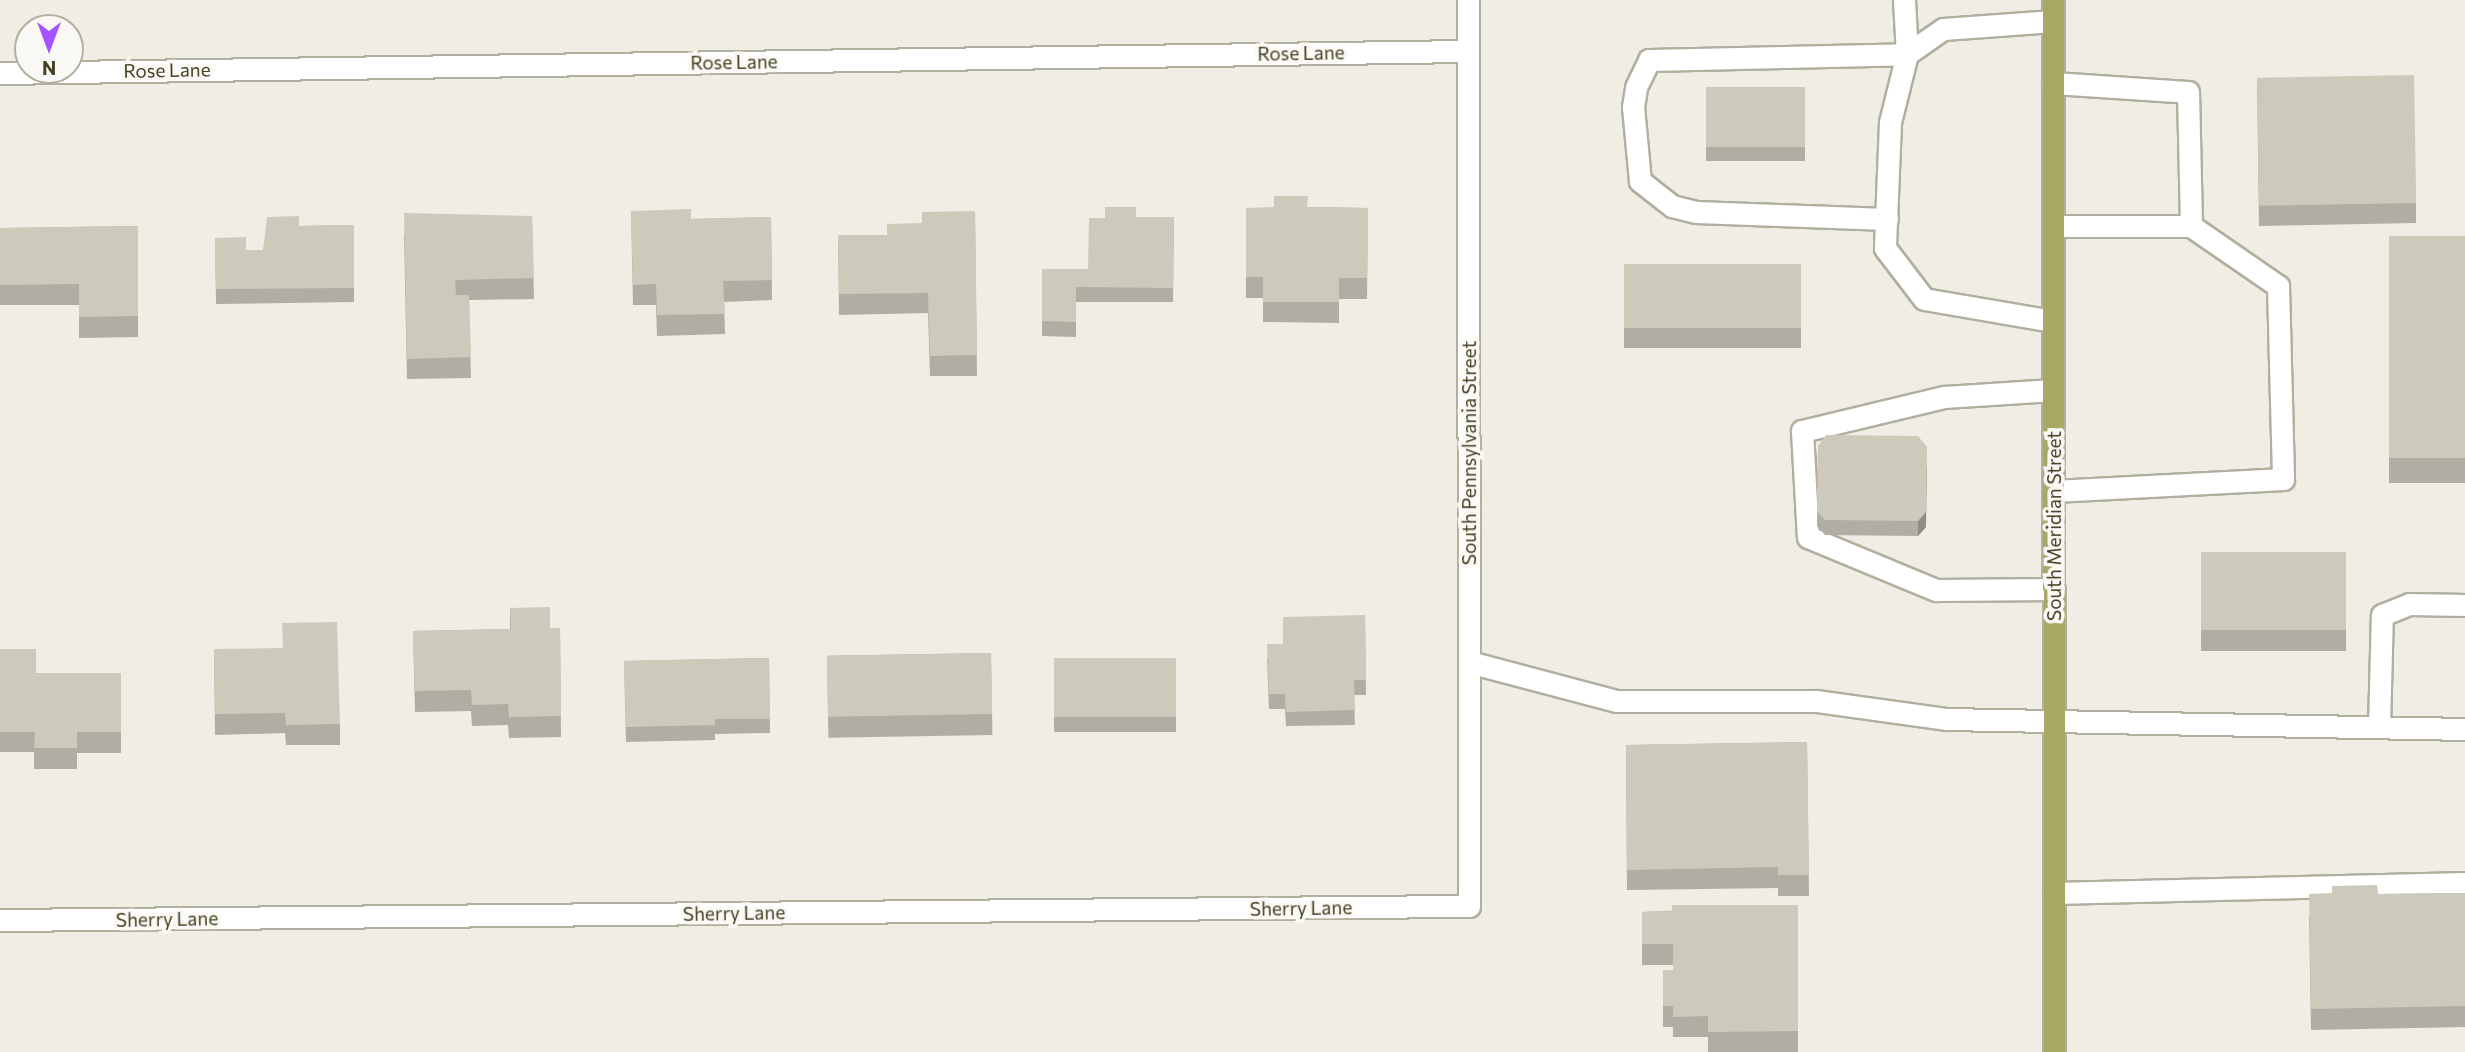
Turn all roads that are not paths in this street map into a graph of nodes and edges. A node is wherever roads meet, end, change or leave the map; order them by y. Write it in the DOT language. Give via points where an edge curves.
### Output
graph roads {
  1 [pos="1468,0"];
  2 [pos="1904,0"];
  3 [pos="2053,11"];
  4 [pos="1468,51"];
  5 [pos="1907,54"];
  6 [pos="0,73"];
  7 [pos="2053,83"];
  8 [pos="1887,219"];
  9 [pos="2053,226"];
  10 [pos="2191,226"];
  11 [pos="2053,321"];
  12 [pos="2053,390"];
  13 [pos="2054,491"];
  14 [pos="2054,589"];
  15 [pos="2465,605"];
  16 [pos="1469,662"];
  17 [pos="2054,722"];
  18 [pos="2379,726"];
  19 [pos="2465,729"];
  20 [pos="2465,883"];
  21 [pos="2054,893"];
  22 [pos="1469,906"];
  23 [pos="0,920"];
  24 [pos="2054,1052"];
  1 -- 4 [label="street, South Pennsylvania Street"];
  2 -- 5 [label="street"];
  3 -- 5 [label="street" via="1943,29"];
  3 -- 7 [label="main road, South Meridian Street"];
  4 -- 6 [label="street, Rose Lane"];
  4 -- 16 [label="street, South Pennsylvania Street"];
  5 -- 8 [label="street" via="1890,122"];
  5 -- 8 [label="street" via="1649,60 1636,87 1634,145 1640,181 1653,195 1696,212"];
  7 -- 9 [label="main road, South Meridian Street"];
  7 -- 10 [label="street" via="2188,92"];
  8 -- 11 [label="street" via="1885,248 1924,299"];
  9 -- 10 [label="street"];
  9 -- 11 [label="main road, South Meridian Street"];
  10 -- 13 [label="street" via="2278,286 2283,479"];
  11 -- 12 [label="main road, South Meridian Street"];
  12 -- 13 [label="main road, South Meridian Street"];
  12 -- 14 [label="street" via="1944,397 1802,430 1808,537 1936,590"];
  13 -- 14 [label="main road, South Meridian Street"];
  14 -- 17 [label="main road, South Meridian Street"];
  15 -- 18 [label="street" via="2409,604 2382,615"];
  16 -- 17 [label="street" via="1617,701 1816,701 1946,719"];
  16 -- 22 [label="street, South Pennsylvania Street"];
  17 -- 18 [label="street"];
  17 -- 21 [label="main road, South Meridian Street"];
  18 -- 19 [label="street"];
  20 -- 21 [label="street"];
  21 -- 24 [label="main road, South Meridian Street"];
  22 -- 23 [label="street, Sherry Lane"];
}
